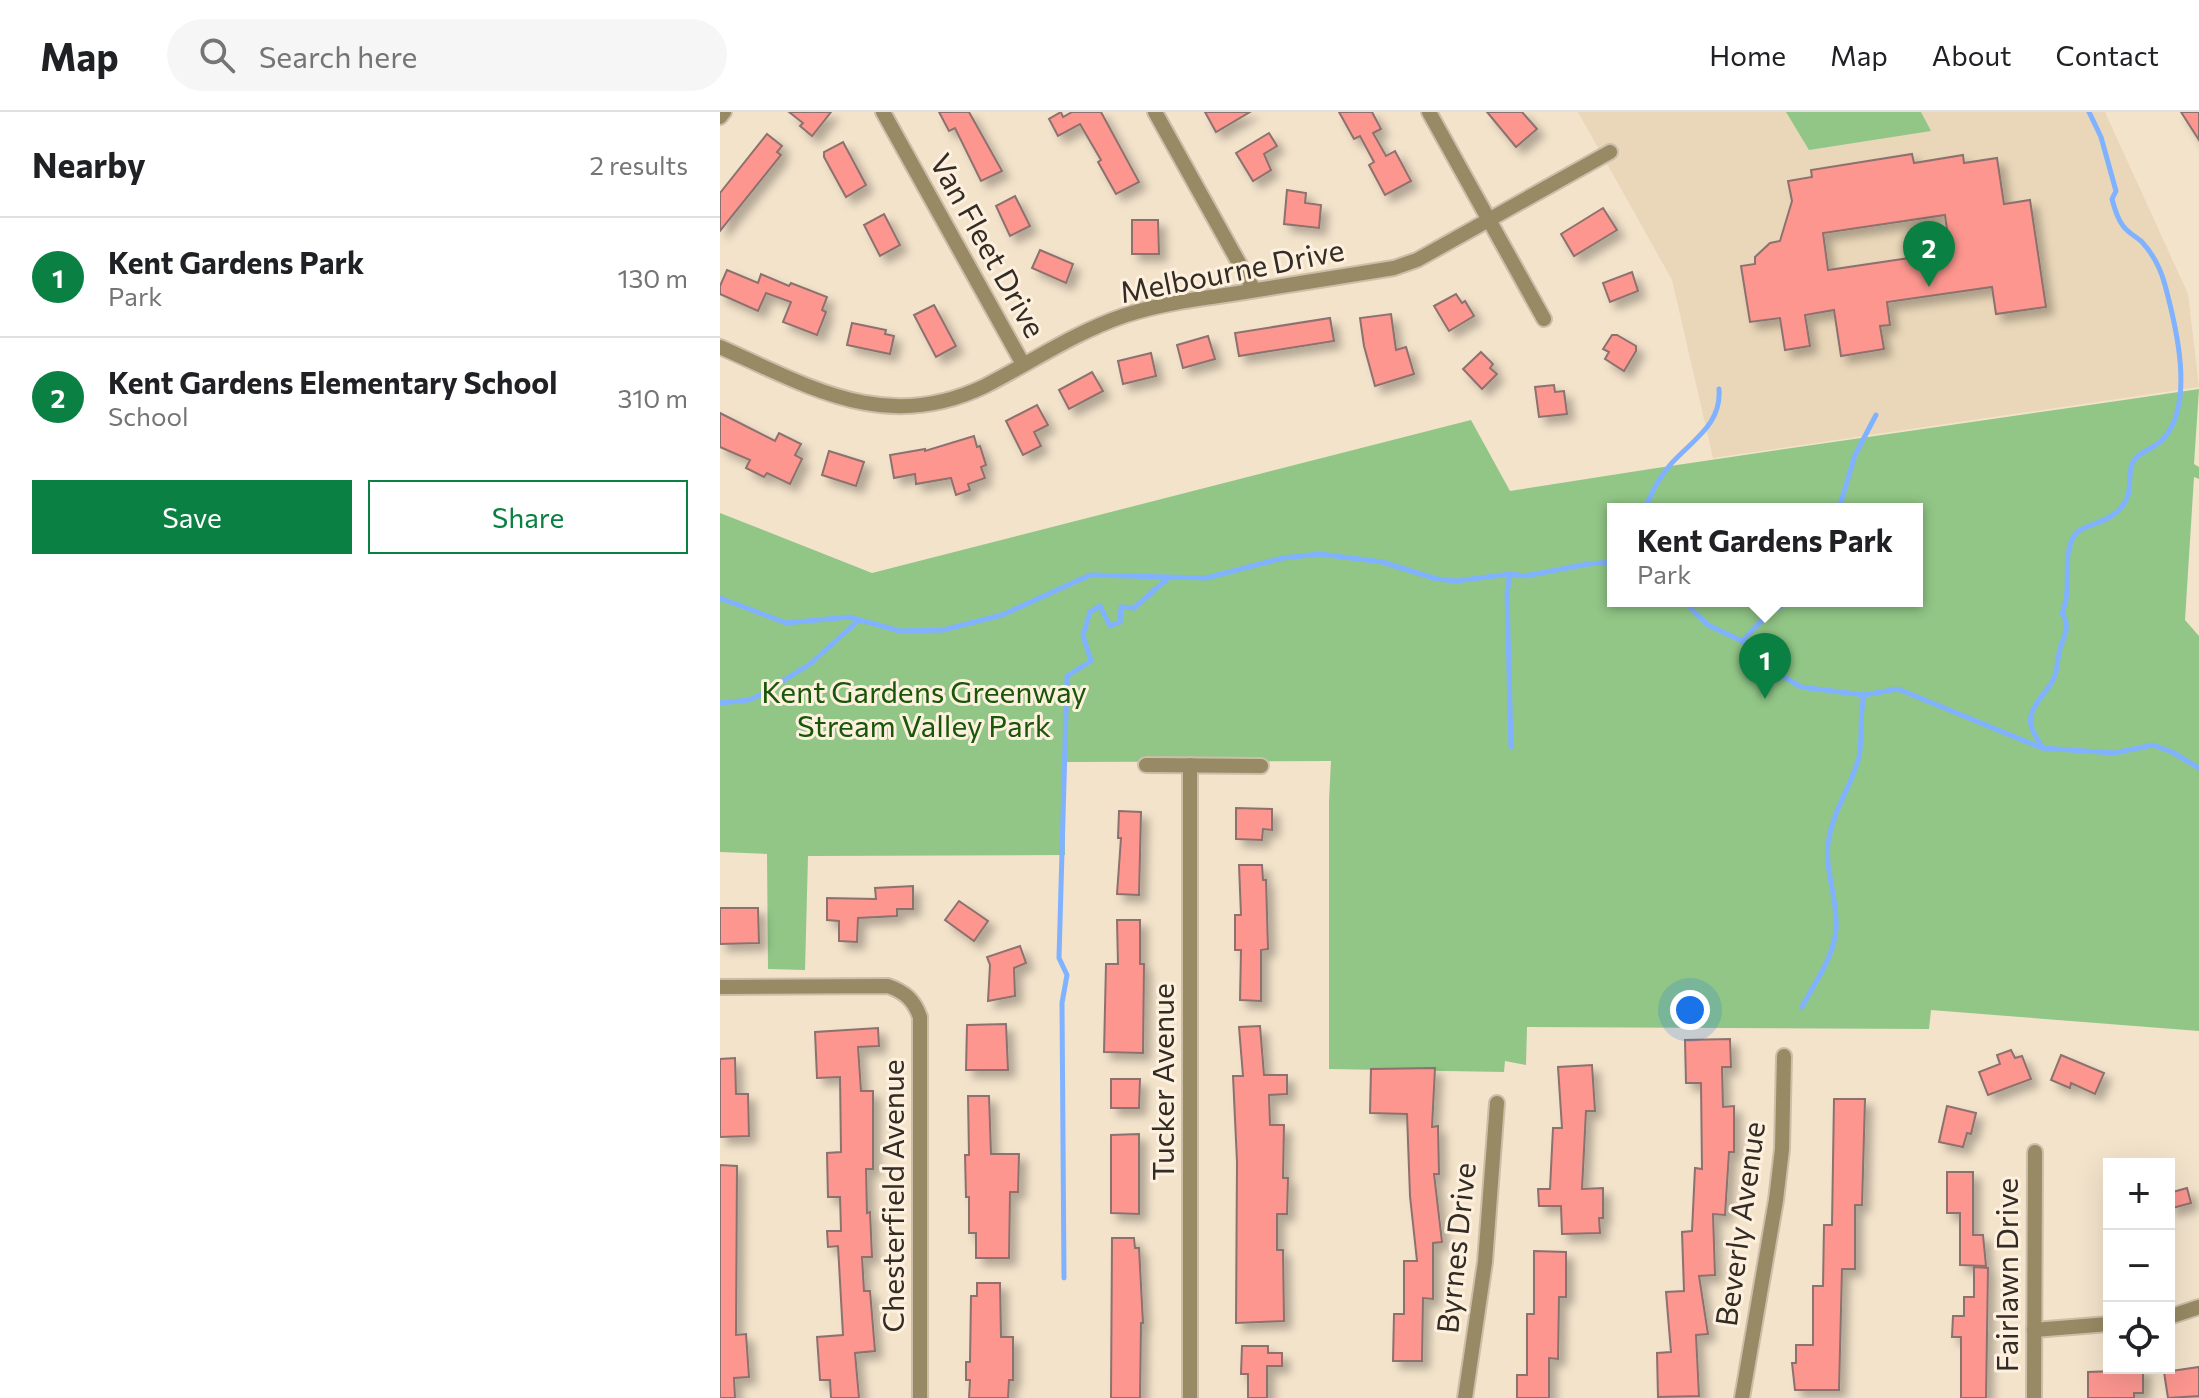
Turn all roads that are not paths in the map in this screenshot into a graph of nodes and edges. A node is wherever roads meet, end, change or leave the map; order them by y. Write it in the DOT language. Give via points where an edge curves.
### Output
graph roads {
  1 [pos="883,112"];
  2 [pos="1155,112"];
  3 [pos="1429,112"];
  4 [pos="1610,152"];
  5 [pos="1489,220"];
  6 [pos="1254,290"];
  7 [pos="1544,319"];
  8 [pos="720,347"];
  9 [pos="1023,364"];
  10 [pos="1146,765"];
  11 [pos="1190,765"];
  12 [pos="1261,766"];
  13 [pos="720,987"];
  14 [pos="1784,1056"];
  15 [pos="1497,1103"];
  16 [pos="2035,1152"];
  17 [pos="2199,1307"];
  18 [pos="2175,1315"];
  19 [pos="2103,1324"];
  20 [pos="2034,1330"];
  21 [pos="920,1398"];
  22 [pos="1190,1398"];
  23 [pos="1465,1398"];
  24 [pos="1742,1398"];
  25 [pos="2034,1398"];
  1 -- 9 [label="street, Van Fleet Drive"];
  2 -- 6 [label="street"];
  3 -- 5 [label="street"];
  4 -- 5 [label="street, Melbourne Drive"];
  5 -- 6 [label="street, Melbourne Drive" via="1394,268"];
  5 -- 7 [label="street"];
  6 -- 9 [label="street, Melbourne Drive" via="1125,315"];
  8 -- 9 [label="street, Melbourne Drive" via="823,392 874,405 930,404 958,397"];
  10 -- 11 [label="street"];
  11 -- 12 [label="street"];
  11 -- 22 [label="street, Tucker Avenue"];
  13 -- 21 [label="street, Chesterfield Avenue" via="888,986 915,992 920,1017"];
  14 -- 24 [label="street, Beverly Avenue" via="1776,1200"];
  15 -- 23 [label="street, Byrnes Drive" via="1485,1262"];
  16 -- 20 [label="street, Fairlawn Drive"];
  17 -- 18 [label="street"];
  19 -- 20 [label="street"];
  20 -- 25 [label="street, Fairlawn Drive"];
}
